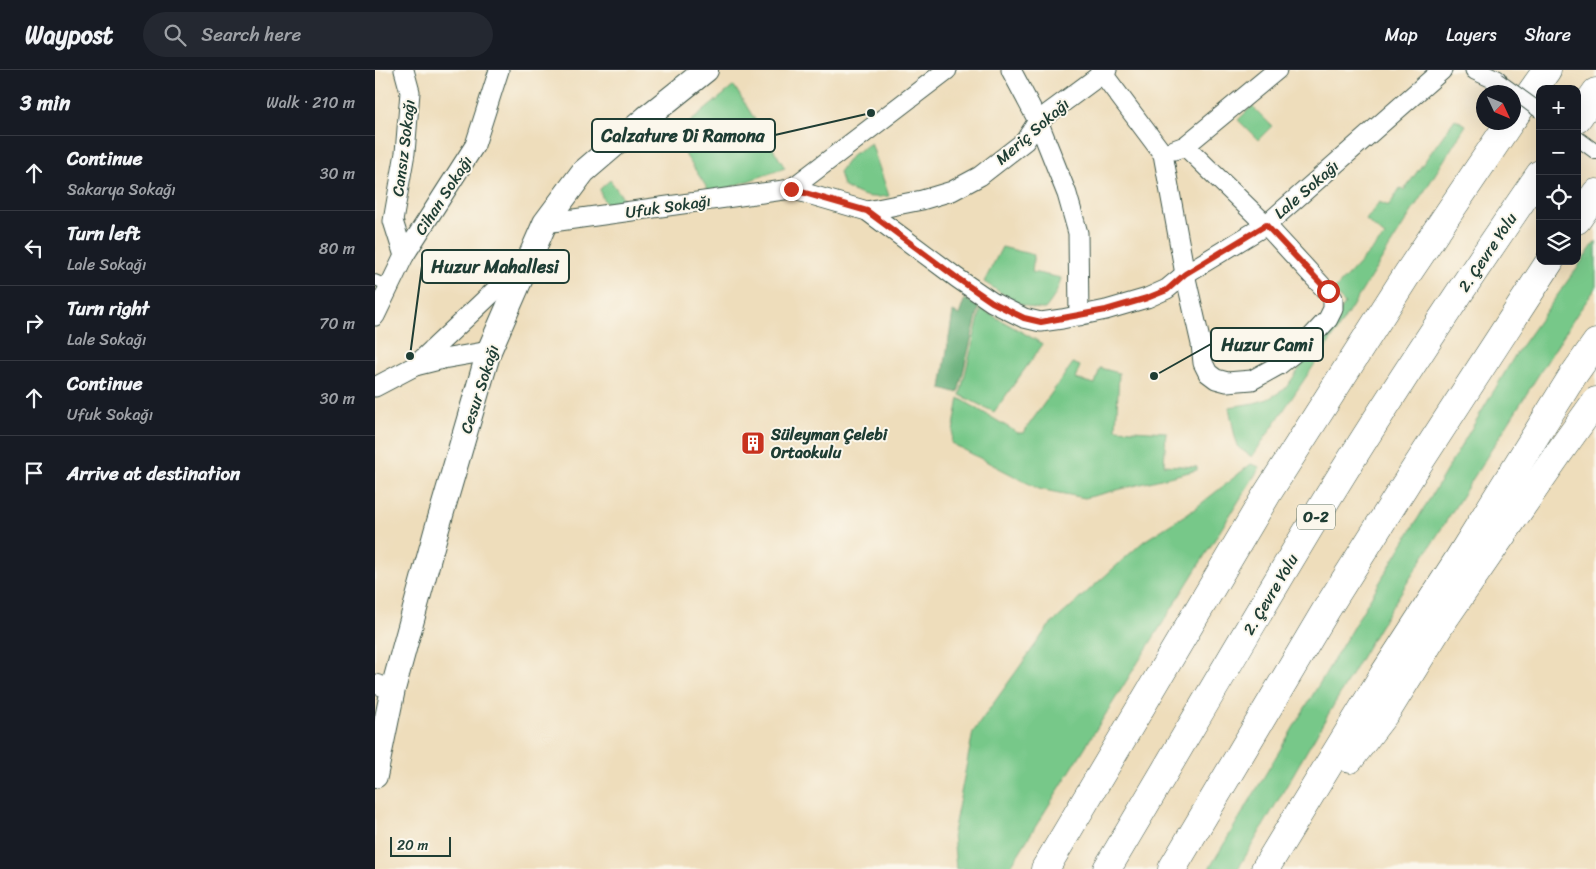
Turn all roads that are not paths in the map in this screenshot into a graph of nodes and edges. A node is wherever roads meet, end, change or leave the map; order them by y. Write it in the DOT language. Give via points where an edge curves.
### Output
graph roads {
  1 [pos="404,70"];
  2 [pos="499,70"];
  3 [pos="706,70"];
  4 [pos="947,70"];
  5 [pos="1011,70"];
  6 [pos="1277,70"];
  7 [pos="1442,70"];
  8 [pos="1475,70"];
  9 [pos="1547,70"];
  10 [pos="1103,71"];
  11 [pos="1497,80"];
  12 [pos="1596,92"];
  13 [pos="1521,107"];
  14 [pos="1536,108"];
  15 [pos="1581,113"];
  16 [pos="1038,122"];
  17 [pos="1505,130"];
  18 [pos="1581,141"];
  19 [pos="1185,146"];
  20 [pos="1596,152"];
  21 [pos="1163,154"];
  22 [pos="1539,175"];
  23 [pos="791,189"];
  24 [pos="1596,193"];
  25 [pos="867,211"];
  26 [pos="1581,214"];
  27 [pos="545,223"];
  28 [pos="1266,225"];
  29 [pos="404,256"];
  30 [pos="529,259"];
  31 [pos="1547,265"];
  32 [pos="1185,274"];
  33 [pos="382,283"];
  34 [pos="375,316"];
  35 [pos="1079,316"];
  36 [pos="1596,343"];
  37 [pos="489,351"];
  38 [pos="415,366"];
  39 [pos="375,387"];
  40 [pos="1596,401"];
  41 [pos="1596,411"];
  42 [pos="1558,454"];
  43 [pos="384,687"];
  44 [pos="375,776"];
  45 [pos="1301,810"];
  46 [pos="1045,869"];
  47 [pos="1107,869"];
  48 [pos="1173,869"];
  49 [pos="1265,869"];
  1 -- 29 [label="street, Cansız Sokağı" via="410,92 405,153 393,221"];
  2 -- 29 [label="street, Cihan Sokağı" via="475,145"];
  3 -- 27 [label="street, Cesur Sokağı" via="583,172"];
  4 -- 23 [label="street, Ufuk Sokağı"];
  5 -- 16 [label="street"];
  6 -- 19 [label="street"];
  7 -- 28 [label="street, Lale Sokağı"];
  8 -- 11 [label="street"];
  9 -- 13 [label="highway"];
  10 -- 16 [label="street, Meriç Sokağı"];
  10 -- 21 [label="street"];
  11 -- 14 [label="street, bridge"];
  12 -- 15 [label="highway"];
  16 -- 25 [label="street, Meriç Sokağı" via="1025,141 980,176 953,191"];
  16 -- 35 [label="street" via="1067,194 1078,234"];
  17 -- 46 [label="highway" via="1408,273 1267,494"];
  18 -- 20 [label="street"];
  19 -- 21 [label="street"];
  19 -- 28 [label="street"];
  21 -- 32 [label="street"];
  22 -- 47 [label="highway, 2. Çevre Yolu / O-2" via="1329,496"];
  23 -- 25 [label="street, Ufuk Sokağı"];
  23 -- 27 [label="street, Ufuk Sokağı"];
  24 -- 26 [label="highway"];
  25 -- 35 [label="street, Lale Sokağı" via="992,302 1024,318 1041,322"];
  27 -- 30 [label="street, Cesur Sokağı"];
  28 -- 32 [label="street, Lale Sokağı"];
  28 -- 32 [label="street" via="1333,298 1333,310 1328,319 1303,346 1279,365 1252,380 1227,382 1208,373"];
  29 -- 33 [label="street, Cihan Sokağı"];
  30 -- 37 [label="street, Cesur Sokağı"];
  30 -- 38 [label="street"];
  31 -- 48 [label="highway" via="1326,610"];
  32 -- 35 [label="street, Lale Sokağı" via="1167,290 1147,298"];
  33 -- 34 [label="street, Cihan Sokağı"];
  36 -- 45 [label="highway"];
  37 -- 38 [label="street"];
  37 -- 43 [label="street, Cesur Sokağı"];
  38 -- 39 [label="street"];
  40 -- 42 [label="highway"];
  41 -- 42 [label="lane"];
  42 -- 45 [label="highway" via="1442,622 1389,708 1342,769"];
  43 -- 44 [label="street, Cesur Sokağı"];
  45 -- 49 [label="highway"];
}
